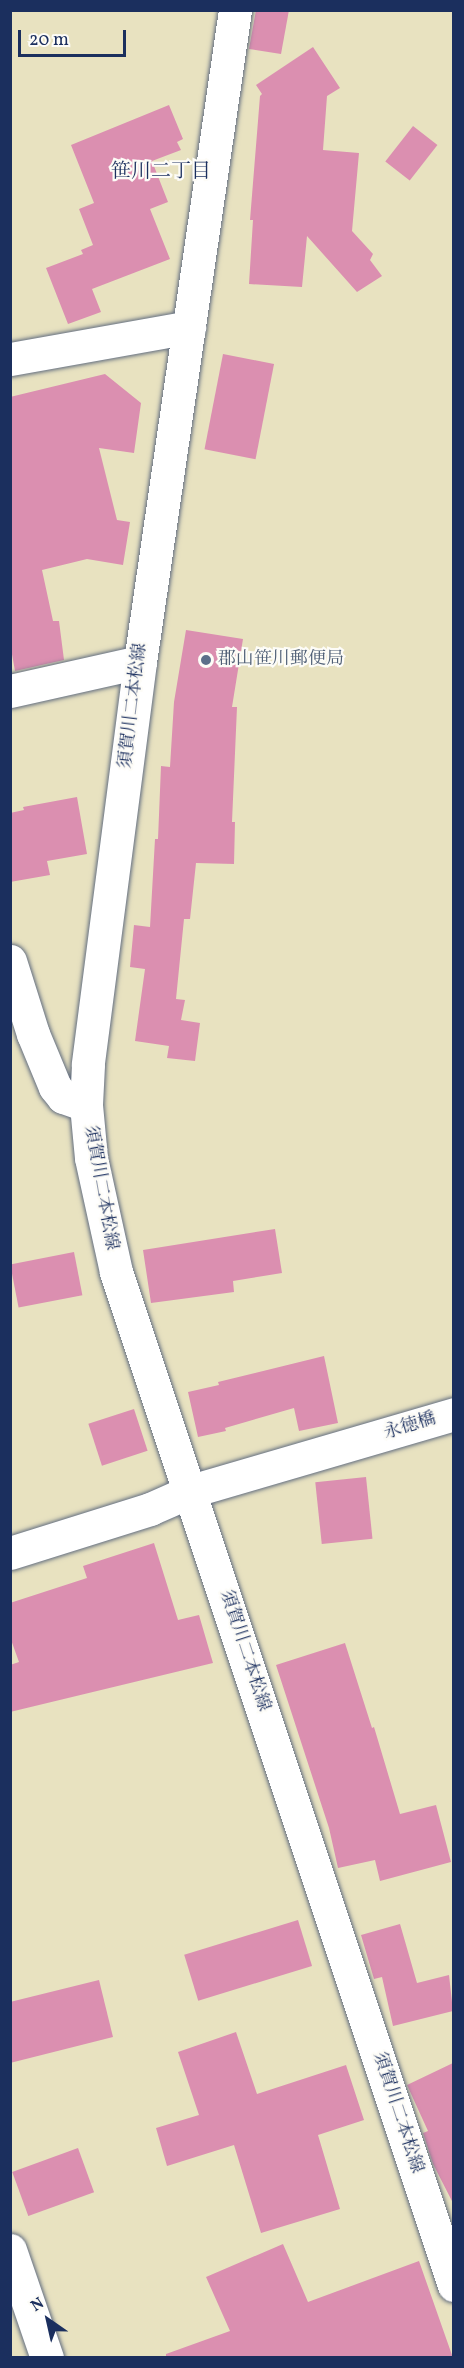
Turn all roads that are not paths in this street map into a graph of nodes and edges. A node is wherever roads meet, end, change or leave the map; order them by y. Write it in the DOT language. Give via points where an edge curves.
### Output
graph roads {
  1 [pos="235,10"];
  2 [pos="189,327"];
  3 [pos="10,359"];
  4 [pos="140,662"];
  5 [pos="10,691"];
  6 [pos="10,961"];
  7 [pos="22,1036"];
  8 [pos="86,1106"];
  9 [pos="453,1414"];
  10 [pos="191,1491"];
  11 [pos="10,1553"];
  12 [pos="10,2250"];
  13 [pos="453,2285"];
  14 [pos="47,2358"];
  1 -- 2 [label="main road, 須賀川二本松線"];
  2 -- 3 [label="main road"];
  2 -- 4 [label="main road, 須賀川二本松線"];
  4 -- 5 [label="main road"];
  4 -- 8 [label="main road, 須賀川二本松線"];
  6 -- 7 [label="main road"];
  7 -- 8 [label="main road" via="63,1097"];
  8 -- 10 [label="main road, 須賀川二本松線" via="91,1158 116,1272"];
  9 -- 10 [label="main road, 永徳橋"];
  10 -- 11 [label="main road, 永徳橋" via="150,1509"];
  10 -- 13 [label="main road, 須賀川二本松線"];
  12 -- 14 [label="main road"];
}
